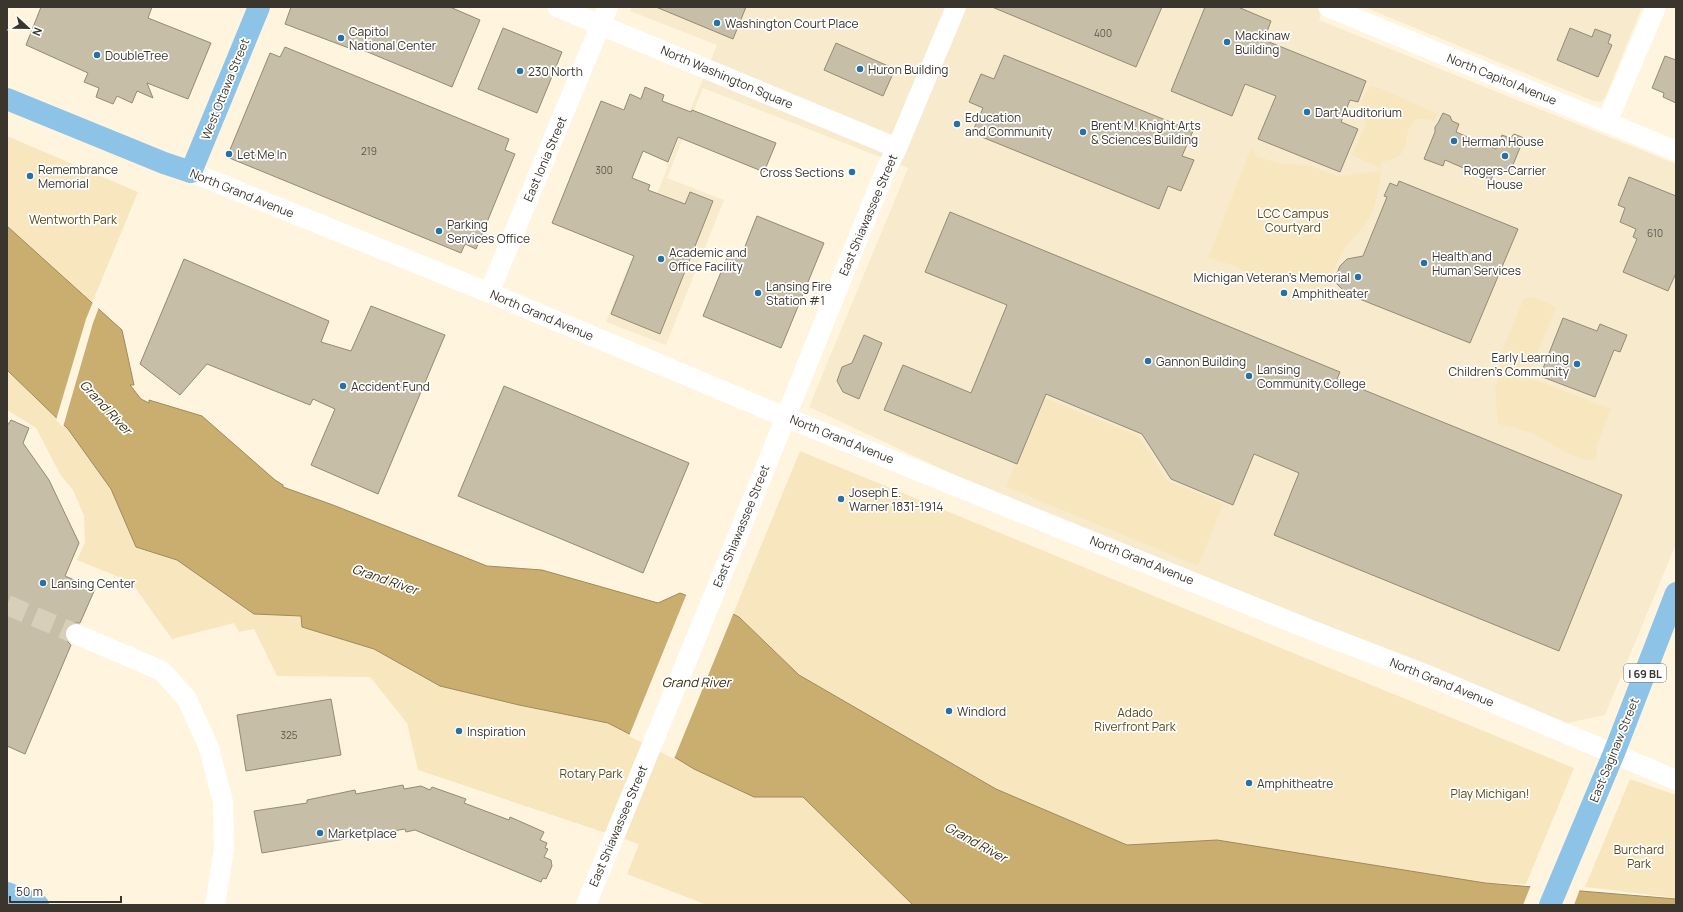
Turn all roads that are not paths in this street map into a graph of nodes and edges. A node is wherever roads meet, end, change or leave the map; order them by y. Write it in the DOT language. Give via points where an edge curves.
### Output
graph roads {
  1 [pos="259,7"];
  2 [pos="557,7"];
  3 [pos="956,7"];
  4 [pos="1328,7"];
  5 [pos="1656,7"];
  6 [pos="605,16"];
  7 [pos="7,100"];
  8 [pos="1607,122"];
  9 [pos="897,148"];
  10 [pos="1676,150"];
  11 [pos="191,172"];
  12 [pos="489,293"];
  13 [pos="785,417"];
  14 [pos="1676,594"];
  15 [pos="76,634"];
  16 [pos="1614,753"];
  17 [pos="1676,780"];
  18 [pos="7,893"];
  19 [pos="38,905"];
  20 [pos="215,905"];
  21 [pos="586,905"];
  22 [pos="1550,905"];
  1 -- 11 [label="main road, West Ottawa Street"];
  2 -- 6 [label="street, North Washington Square"];
  3 -- 9 [label="street, East Shiawassee Street"];
  4 -- 8 [label="street, North Capitol Avenue"];
  5 -- 8 [label="street"];
  6 -- 9 [label="street, North Washington Square"];
  6 -- 12 [label="street, East Ionia Street"];
  7 -- 11 [label="main road, North Grand Avenue"];
  8 -- 10 [label="street, North Capitol Avenue"];
  9 -- 13 [label="street, East Shiawassee Street" via="881,181"];
  11 -- 12 [label="street, North Grand Avenue"];
  12 -- 13 [label="street, North Grand Avenue"];
  13 -- 16 [label="street, North Grand Avenue" via="1425,674"];
  13 -- 21 [label="street, East Shiawassee Street"];
  14 -- 16 [label="main road, East Saginaw Street / I 69 BL"];
  15 -- 20 [label="street" via="162,671 187,699 209,748 223,802 224,849"];
  16 -- 17 [label="street, North Grand Avenue"];
  16 -- 22 [label="main road, East Saginaw Street / I 69 BL"];
  18 -- 19 [label="main road"];
}
